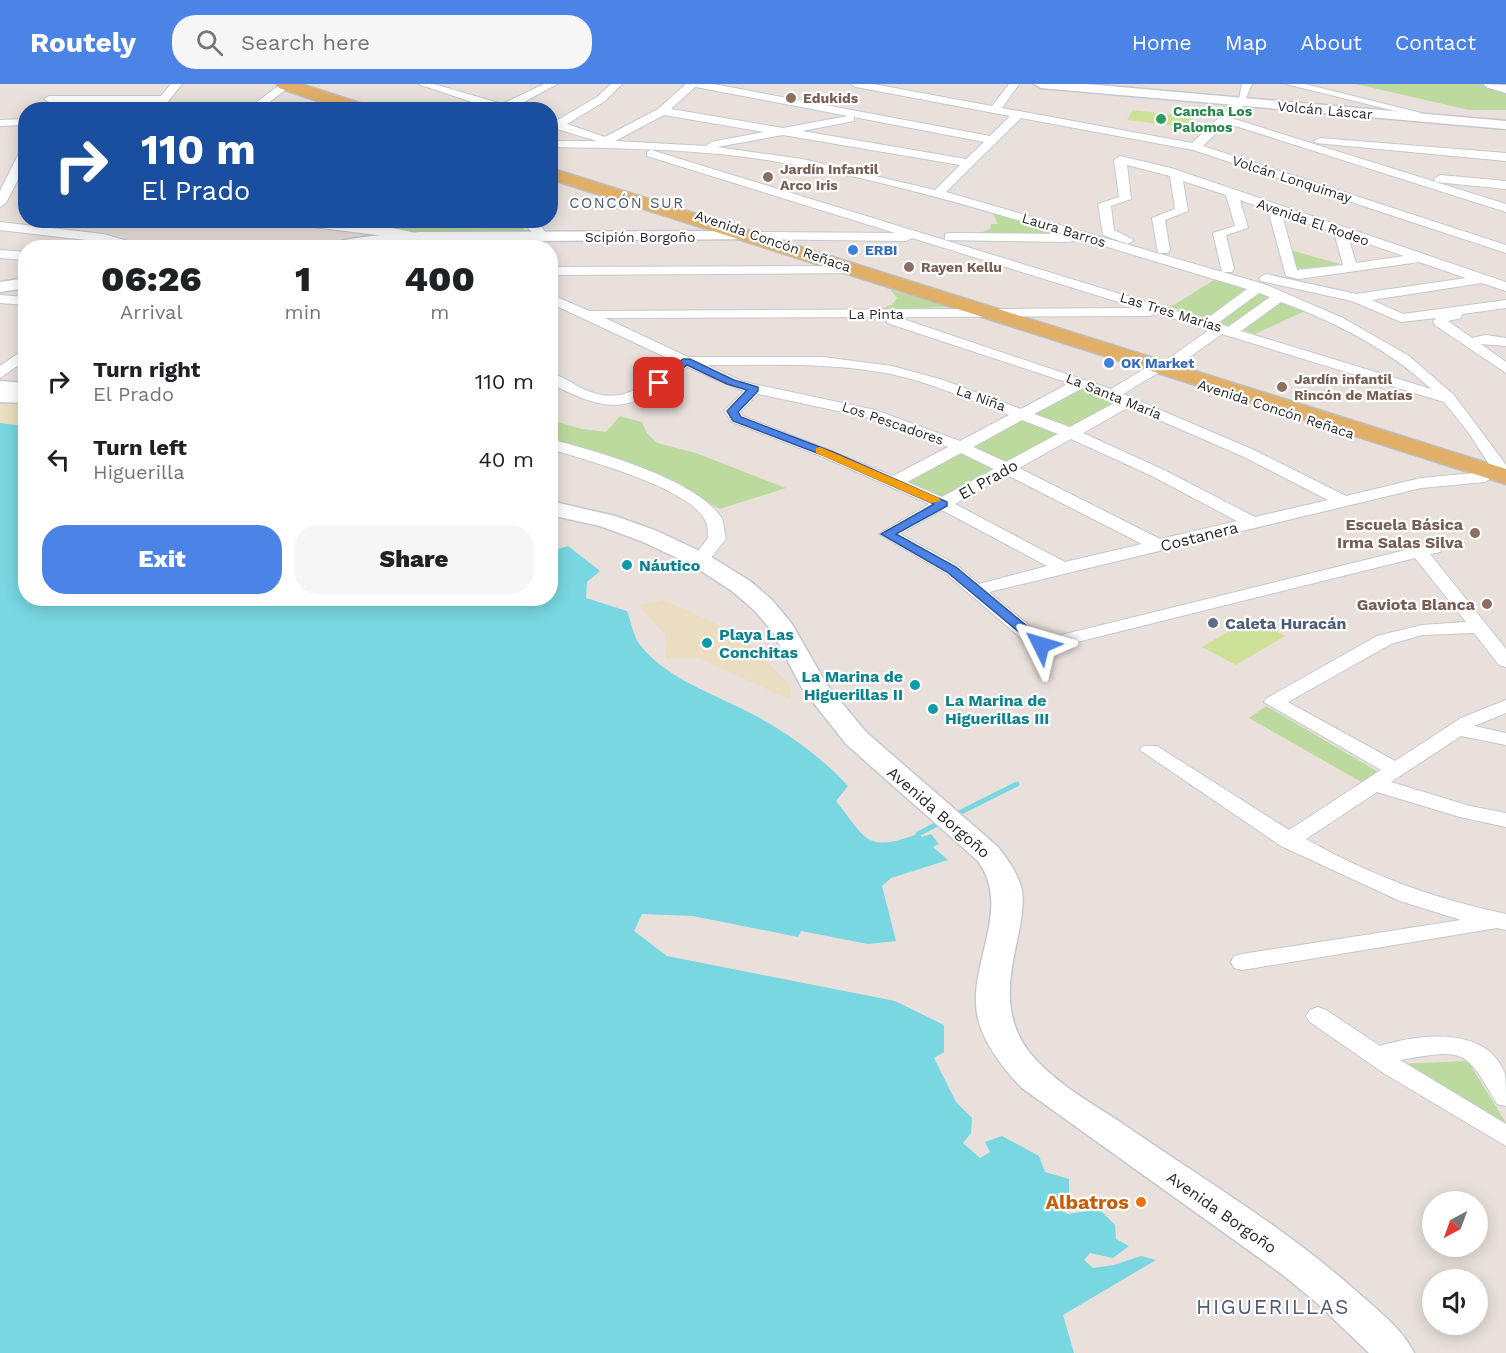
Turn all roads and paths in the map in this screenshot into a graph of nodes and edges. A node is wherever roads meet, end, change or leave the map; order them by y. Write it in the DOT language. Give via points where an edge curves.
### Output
graph roads {
  1 [pos="57,84"];
  2 [pos="177,84"];
  3 [pos="286,84"];
  4 [pos="423,84"];
  5 [pos="475,84"];
  6 [pos="552,84"];
  7 [pos="617,84"];
  8 [pos="694,84"];
  9 [pos="856,84"];
  10 [pos="1014,84"];
  11 [pos="1041,84"];
  12 [pos="1110,84"];
  13 [pos="1291,84"];
  14 [pos="1491,84"];
  15 [pos="1506,89"];
  16 [pos="1162,92"];
  17 [pos="455,93"];
  18 [pos="1244,94"];
  19 [pos="163,99"];
  20 [pos="48,102"];
  21 [pos="93,102"];
  22 [pos="161,102"];
  23 [pos="262,102"];
  24 [pos="339,102"];
  25 [pos="484,102"];
  26 [pos="519,102"];
  27 [pos="995,110"];
  28 [pos="662,111"];
  29 [pos="1415,112"];
  30 [pos="1506,113"];
  31 [pos="1019,114"];
  32 [pos="862,117"];
  33 [pos="1223,119"];
  34 [pos="18,122"];
  35 [pos="558,122"];
  36 [pos="1458,122"];
  37 [pos="0,123"];
  38 [pos="558,125"];
  39 [pos="1506,125"];
  40 [pos="779,132"];
  41 [pos="1506,133"];
  42 [pos="1284,138"];
  43 [pos="608,140"];
  44 [pos="992,140"];
  45 [pos="558,144"];
  46 [pos="623,145"];
  47 [pos="1195,147"];
  48 [pos="693,148"];
  49 [pos="1506,157"];
  50 [pos="968,163"];
  51 [pos="18,164"];
  52 [pos="558,169"];
  53 [pos="1176,174"];
  54 [pos="558,176"];
  55 [pos="1405,176"];
  56 [pos="5,185"];
  57 [pos="1506,185"];
  58 [pos="937,194"];
  59 [pos="1232,194"];
  60 [pos="0,203"];
  61 [pos="1274,208"];
  62 [pos="1506,208"];
  63 [pos="890,225"];
  64 [pos="0,226"];
  65 [pos="295,228"];
  66 [pos="351,228"];
  67 [pos="535,228"];
  68 [pos="1340,231"];
  69 [pos="746,236"];
  70 [pos="878,236"];
  71 [pos="419,237"];
  72 [pos="544,237"];
  73 [pos="766,237"];
  74 [pos="928,237"];
  75 [pos="1092,238"];
  76 [pos="112,240"];
  77 [pos="332,240"];
  78 [pos="376,240"];
  79 [pos="425,240"];
  80 [pos="1506,249"];
  81 [pos="1163,250"];
  82 [pos="0,254"];
  83 [pos="18,255"];
  84 [pos="1419,258"];
  85 [pos="1350,267"];
  86 [pos="1227,268"];
  87 [pos="859,270"];
  88 [pos="558,271"];
  89 [pos="1480,279"];
  90 [pos="18,284"];
  91 [pos="1280,285"];
  92 [pos="0,287"];
  93 [pos="1506,287"];
  94 [pos="1356,298"];
  95 [pos="0,299"];
  96 [pos="18,300"];
  97 [pos="558,302"];
  98 [pos="1506,306"];
  99 [pos="1489,310"];
  100 [pos="988,312"];
  101 [pos="1170,312"];
  102 [pos="583,314"];
  103 [pos="875,315"];
  104 [pos="1506,315"];
  105 [pos="1220,327"];
  106 [pos="1506,342"];
  107 [pos="1468,343"];
  108 [pos="18,359"];
  109 [pos="686,361"];
  110 [pos="1150,365"];
  111 [pos="1506,369"];
  112 [pos="0,374"];
  113 [pos="558,381"];
  114 [pos="1082,382"];
  115 [pos="0,387"];
  116 [pos="18,388"];
  117 [pos="1098,388"];
  118 [pos="755,389"];
  119 [pos="1113,394"];
  120 [pos="0,396"];
  121 [pos="18,397"];
  122 [pos="1452,399"];
  123 [pos="1129,401"];
  124 [pos="1022,414"];
  125 [pos="1071,433"];
  126 [pos="558,447"];
  127 [pos="960,447"];
  128 [pos="1436,460"];
  129 [pos="1006,468"];
  130 [pos="1502,479"];
  131 [pos="895,482"];
  132 [pos="1421,483"];
  133 [pos="1343,501"];
  134 [pos="943,504"];
  135 [pos="558,510"];
  136 [pos="1253,523"];
  137 [pos="1160,546"];
  138 [pos="700,560"];
  139 [pos="1064,568"];
  140 [pos="977,590"];
  141 [pos="1478,627"];
  142 [pos="1506,662"];
  143 [pos="1506,706"];
  144 [pos="1458,729"];
  145 [pos="1506,739"];
  146 [pos="1150,750"];
  147 [pos="1395,770"];
  148 [pos="1374,784"];
  149 [pos="1506,820"];
  150 [pos="1287,841"];
  151 [pos="1503,922"];
  152 [pos="1242,962"];
  153 [pos="1318,1016"];
  154 [pos="1382,1058"];
  155 [pos="1506,1097"];
  156 [pos="1506,1136"];
  157 [pos="1394,1353"];
  1 -- 20 [label="street"];
  2 -- 19 [label="street"];
  3 -- 23 [label="street"];
  3 -- 24 [label="main road"];
  4 -- 17 [label="street"];
  5 -- 17 [label="street"];
  6 -- 26 [label="street"];
  7 -- 35 [label="street" via="601,99"];
  8 -- 28 [label="street"];
  8 -- 32 [label="street"];
  9 -- 27 [label="street, Volcán Lonquimay"];
  10 -- 27 [label="street"];
  11 -- 16 [label="street"];
  12 -- 16 [label="street"];
  13 -- 29 [label="street"];
  14 -- 15 [label="street"];
  16 -- 18 [label="street, Volcán Láscar"];
  17 -- 25 [label="street"];
  18 -- 29 [label="street, Volcán Láscar"];
  18 -- 33 [label="street"];
  18 -- 36 [label="street, Volcán Láscar"];
  19 -- 21 [label="street"];
  19 -- 22 [label="street"];
  27 -- 31 [label="street, Volcán Lonquimay"];
  28 -- 40 [label="street"];
  28 -- 43 [label="street"];
  29 -- 30 [label="street, Volcán Láscar"];
  31 -- 44 [label="street"];
  31 -- 47 [label="street, Volcán Lonquimay"];
  32 -- 40 [label="street"];
  32 -- 44 [label="street"];
  33 -- 42 [label="street"];
  33 -- 47 [label="street"];
  34 -- 37 [label="street"];
  36 -- 39 [label="street"];
  36 -- 41 [label="street"];
  38 -- 43 [label="street, Las Tres Marías"];
  40 -- 48 [label="street"];
  40 -- 50 [label="street"];
  42 -- 49 [label="street"];
  42 -- 55 [label="street"];
  43 -- 46 [label="street, Las Tres Marías"];
  44 -- 50 [label="street"];
  45 -- 46 [label="street, Laura Barros"];
  46 -- 48 [label="street, Laura Barros"];
  46 -- 63 [label="street, Las Tres Marías"];
  47 -- 80 [label="street, Volcán Lonquimay"];
  48 -- 58 [label="street, Laura Barros" via="831,169"];
  50 -- 58 [label="street"];
  51 -- 56 [label="street"];
  52 -- 73 [label="main road, Avenida Concón Reñaca"];
  53 -- 59 [label="street, Avenida El Rodeo"];
  53 -- 81 [label="street" via="1182,211 1158,218"];
  53 -- 81 [label="street, Avenida El Rodeo" via="1120,160 1125,199 1104,203 1110,235"];
  54 -- 69 [label="main road, Avenida Concón Reñaca"];
  55 -- 57 [label="street"];
  55 -- 62 [label="street"];
  56 -- 60 [label="street"];
  58 -- 75 [label="street, Laura Barros"];
  59 -- 61 [label="street, Avenida El Rodeo"];
  59 -- 86 [label="street" via="1242,228 1219,233"];
  61 -- 68 [label="street, Avenida El Rodeo"];
  61 -- 91 [label="street"];
  63 -- 70 [label="street"];
  63 -- 74 [label="street, Las Tres Marías"];
  64 -- 76 [label="street"];
  65 -- 77 [label="street"];
  66 -- 71 [label="street"];
  67 -- 72 [label="street"];
  68 -- 84 [label="street, Avenida El Rodeo"];
  68 -- 85 [label="street"];
  69 -- 72 [label="street, Scipión Borgoño"];
  69 -- 73 [label="street, Scipión Borgoño"];
  69 -- 87 [label="main road, Avenida Concón Reñaca"];
  70 -- 73 [label="street, Scipión Borgoño"];
  70 -- 74 [label="street, Scipión Borgoño"];
  71 -- 72 [label="street, Scipión Borgoño"];
  71 -- 78 [label="street, Scipión Borgoño"];
  71 -- 79 [label="street"];
  73 -- 87 [label="main road, Avenida Concón Reñaca"];
  74 -- 75 [label="street, Scipión Borgoño"];
  74 -- 101 [label="street, Las Tres Marías"];
  75 -- 91 [label="street, Laura Barros"];
  81 -- 86 [label="street"];
  82 -- 83 [label="street"];
  84 -- 85 [label="street"];
  84 -- 89 [label="street, Avenida El Rodeo"];
  85 -- 91 [label="street"];
  86 -- 91 [label="street"];
  87 -- 88 [label="street"];
  87 -- 100 [label="main road, Avenida Concón Reñaca"];
  89 -- 93 [label="street, Avenida El Rodeo"];
  89 -- 94 [label="street"];
  90 -- 92 [label="street"];
  91 -- 94 [label="street"];
  91 -- 105 [label="street"];
  91 -- 105 [label="street"];
  91 -- 122 [label="street, Laura Barros" via="1383,345"];
  94 -- 98 [label="street" via="1401,318"];
  95 -- 96 [label="street"];
  97 -- 102 [label="street, Los Pescadores"];
  98 -- 99 [label="street"];
  99 -- 104 [label="street"];
  99 -- 107 [label="street" via="1441,319 1442,324"];
  100 -- 101 [label="street, La Pinta"];
  100 -- 103 [label="street, La Pinta"];
  100 -- 110 [label="main road, Avenida Concón Reñaca"];
  101 -- 105 [label="street, Las Tres Marías"];
  102 -- 103 [label="street, La Pinta"];
  102 -- 109 [label="street, Los Pescadores"];
  103 -- 114 [label="street, La Santa María"];
  105 -- 110 [label="street"];
  105 -- 122 [label="street, Las Tres Marías"];
  106 -- 107 [label="street" via="1486,339"];
  107 -- 111 [label="street"];
  108 -- 112 [label="street"];
  109 -- 113 [label="street" via="648,391 618,400 584,395"];
  109 -- 118 [label="street, Los Pescadores"];
  109 -- 124 [label="street, La Niña" via="823,361 867,366 924,378"];
  110 -- 117 [label="street"];
  110 -- 119 [label="street"];
  110 -- 128 [label="main road, Avenida Concón Reñaca"];
  110 -- 130 [label="main road, Avenida Concón Reñaca"];
  114 -- 117 [label="street, La Santa María"];
  114 -- 124 [label="street"];
  115 -- 116 [label="street"];
  117 -- 119 [label="street, La Santa María"];
  118 -- 127 [label="street, Los Pescadores" via="870,413"];
  118 -- 131 [label="street" via="735,407 734,416"];
  119 -- 123 [label="street, La Santa María"];
  120 -- 121 [label="main road"];
  122 -- 130 [label="street, Laura Barros"];
  123 -- 125 [label="street, El Prado"];
  123 -- 133 [label="street, La Santa María" via="1248,453"];
  124 -- 125 [label="street, La Niña"];
  124 -- 127 [label="street"];
  125 -- 129 [label="street, El Prado"];
  125 -- 136 [label="street, La Niña" via="1158,472"];
  126 -- 138 [label="street" via="647,475 690,497 711,516 718,529 713,548"];
  127 -- 129 [label="street, Los Pescadores"];
  127 -- 131 [label="street"];
  128 -- 130 [label="main road, Avenida Concón Reñaca"];
  128 -- 132 [label="street" via="1433,474"];
  129 -- 134 [label="street, El Prado"];
  129 -- 137 [label="street, Los Pescadores"];
  130 -- 132 [label="street, Costanera"];
  131 -- 134 [label="street"];
  132 -- 133 [label="street, Costanera"];
  133 -- 136 [label="street, Costanera"];
  134 -- 139 [label="street"];
  134 -- 140 [label="street, El Prado" via="887,534 951,569"];
  135 -- 138 [label="main road, Avenida Borgoño" via="628,528"];
  136 -- 137 [label="street, Costanera"];
  137 -- 139 [label="street, Costanera"];
  138 -- 157 [label="main road, Avenida Borgoño" via="728,576 763,605 783,629 815,688 840,720 995,861 1007,887 1007,916 992,1003 998,1028 1014,1056 1042,1085 1206,1198 1327,1288"];
  139 -- 140 [label="street, Costanera"];
  140 -- 141 [label="street, El Prado" via="1041,645 1427,550"];
  141 -- 142 [label="street"];
  141 -- 147 [label="street" via="1422,630 1384,640 1274,702"];
  143 -- 144 [label="street" via="1479,715"];
  144 -- 145 [label="street"];
  144 -- 147 [label="street"];
  146 -- 150 [label="street"];
  147 -- 148 [label="street"];
  148 -- 149 [label="street"];
  148 -- 150 [label="street"];
  150 -- 151 [label="street" via="1410,898"];
  151 -- 152 [label="street"];
  153 -- 154 [label="street"];
  154 -- 155 [label="street" via="1387,1053 1467,1048 1484,1061"];
  154 -- 156 [label="street"];
}
